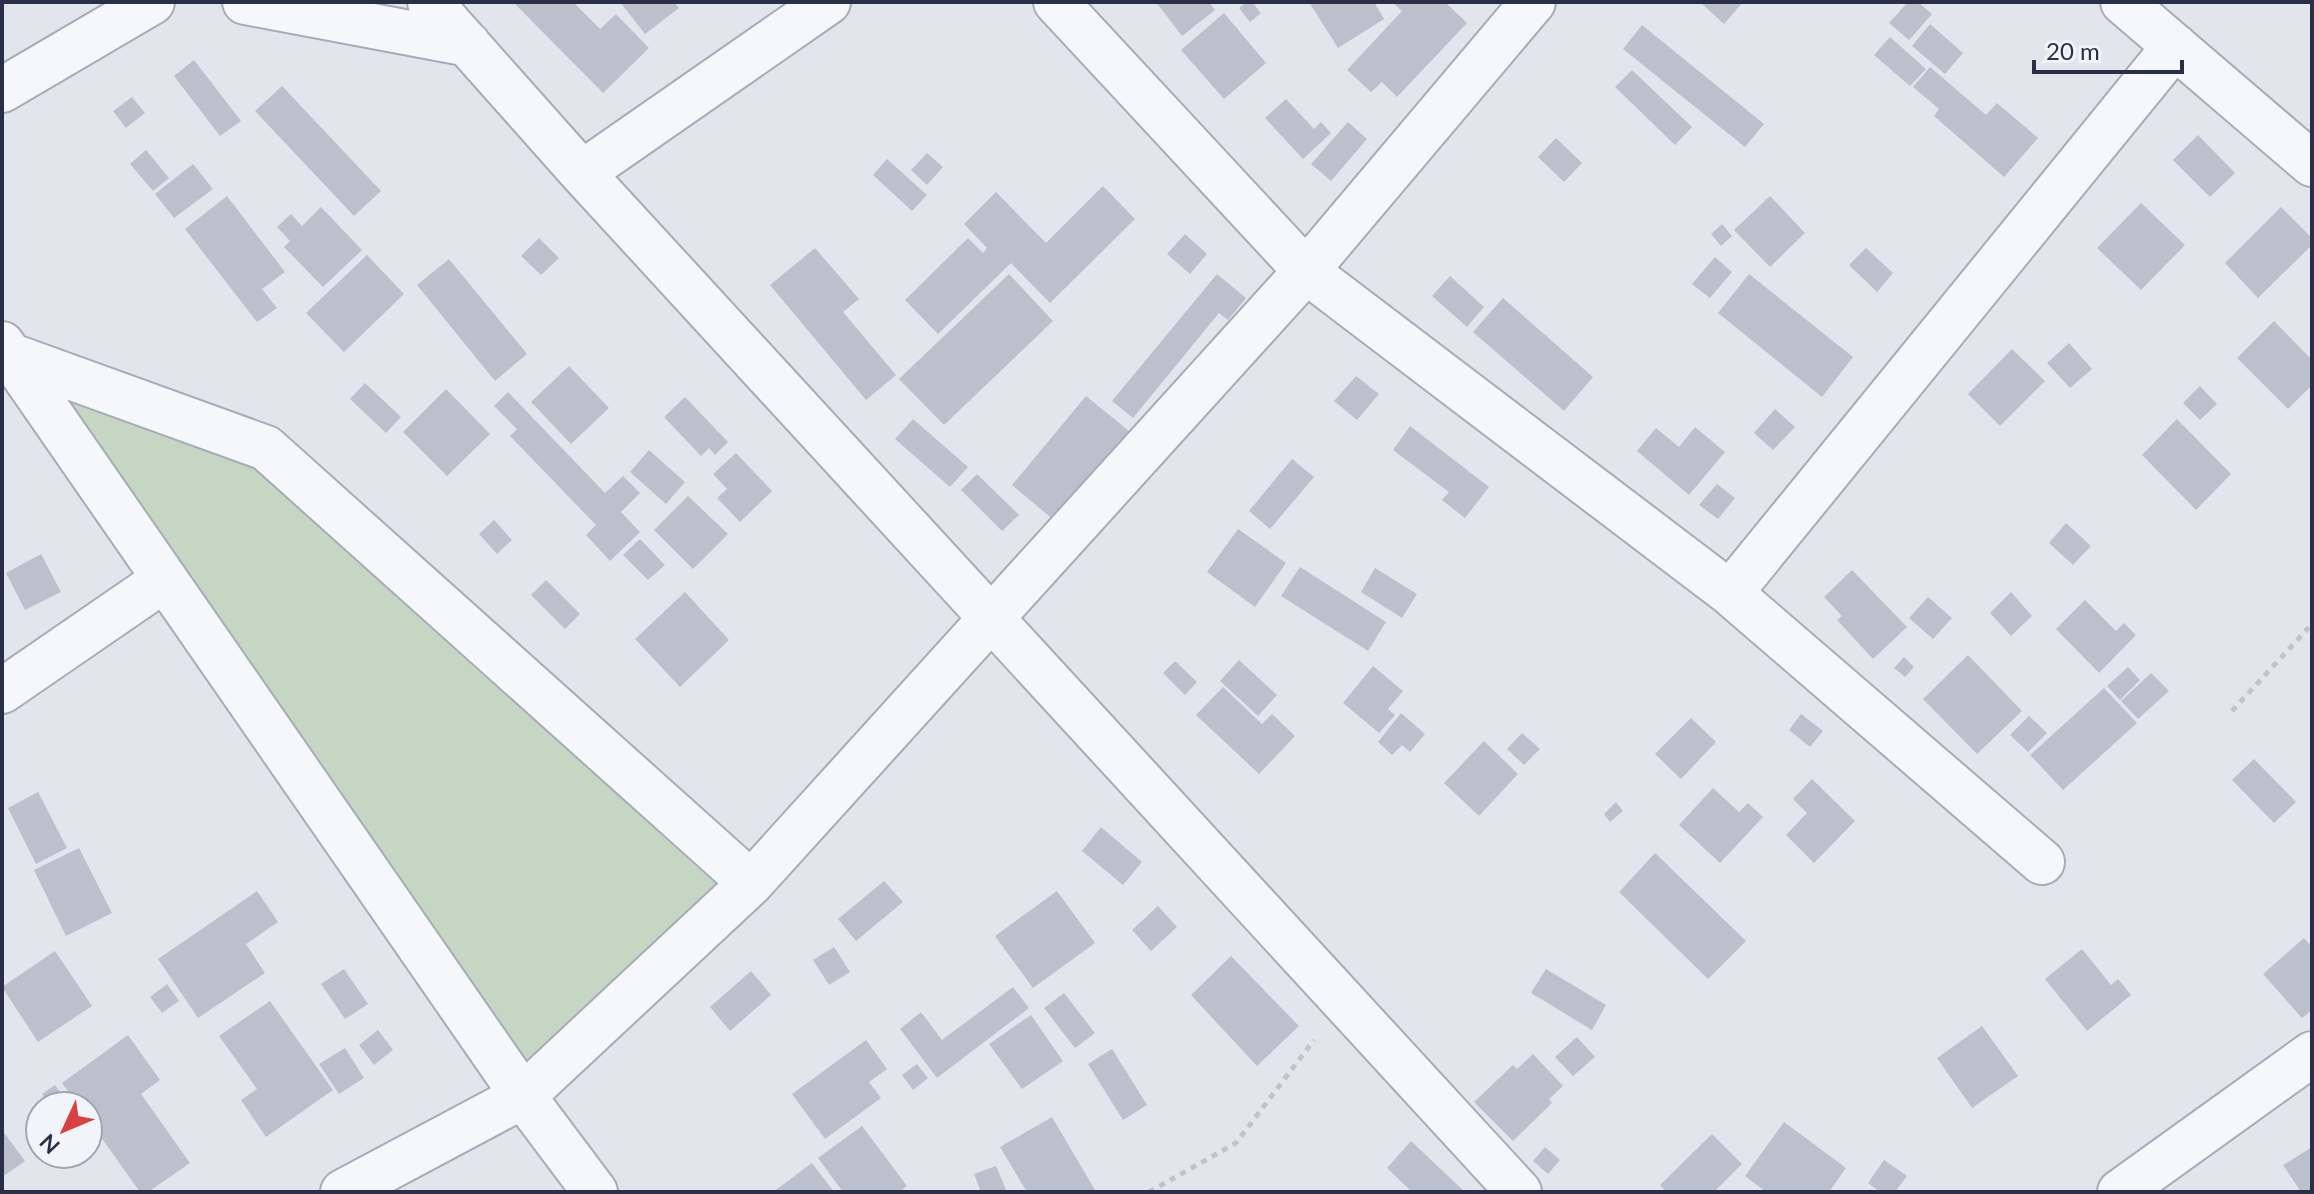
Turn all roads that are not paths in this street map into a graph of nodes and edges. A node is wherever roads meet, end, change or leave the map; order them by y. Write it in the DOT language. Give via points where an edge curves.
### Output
graph roads {
  1 [pos="152,2"];
  2 [pos="245,2"];
  3 [pos="430,2"];
  4 [pos="828,2"];
  5 [pos="1056,2"];
  6 [pos="1533,2"];
  7 [pos="2123,2"];
  8 [pos="468,44"];
  9 [pos="2175,46"];
  10 [pos="2,90"];
  11 [pos="2312,164"];
  12 [pos="582,173"];
  13 [pos="1306,271"];
  14 [pos="6,350"];
  15 [pos="165,579"];
  16 [pos="1730,593"];
  17 [pos="992,619"];
  18 [pos="2,691"];
  19 [pos="2042,862"];
  20 [pos="751,883"];
  21 [pos="2312,1054"];
  22 [pos="523,1096"];
  23 [pos="343,1192"];
  24 [pos="595,1192"];
  25 [pos="1519,1192"];
  26 [pos="2120,1192"];
  1 -- 10 [label="street"];
  2 -- 8 [label="street"];
  3 -- 8 [label="street"];
  4 -- 12 [label="street"];
  5 -- 13 [label="street"];
  6 -- 13 [label="street"];
  7 -- 9 [label="street"];
  8 -- 12 [label="street"];
  9 -- 11 [label="street"];
  9 -- 16 [label="street"];
  12 -- 17 [label="street"];
  13 -- 16 [label="street"];
  13 -- 17 [label="street"];
  14 -- 15 [label="street"];
  14 -- 20 [label="street" via="266,448"];
  15 -- 18 [label="street"];
  15 -- 22 [label="street"];
  16 -- 19 [label="street"];
  17 -- 20 [label="street"];
  17 -- 25 [label="street"];
  20 -- 22 [label="street"];
  21 -- 26 [label="street"];
  22 -- 23 [label="street"];
  22 -- 24 [label="street"];
}
